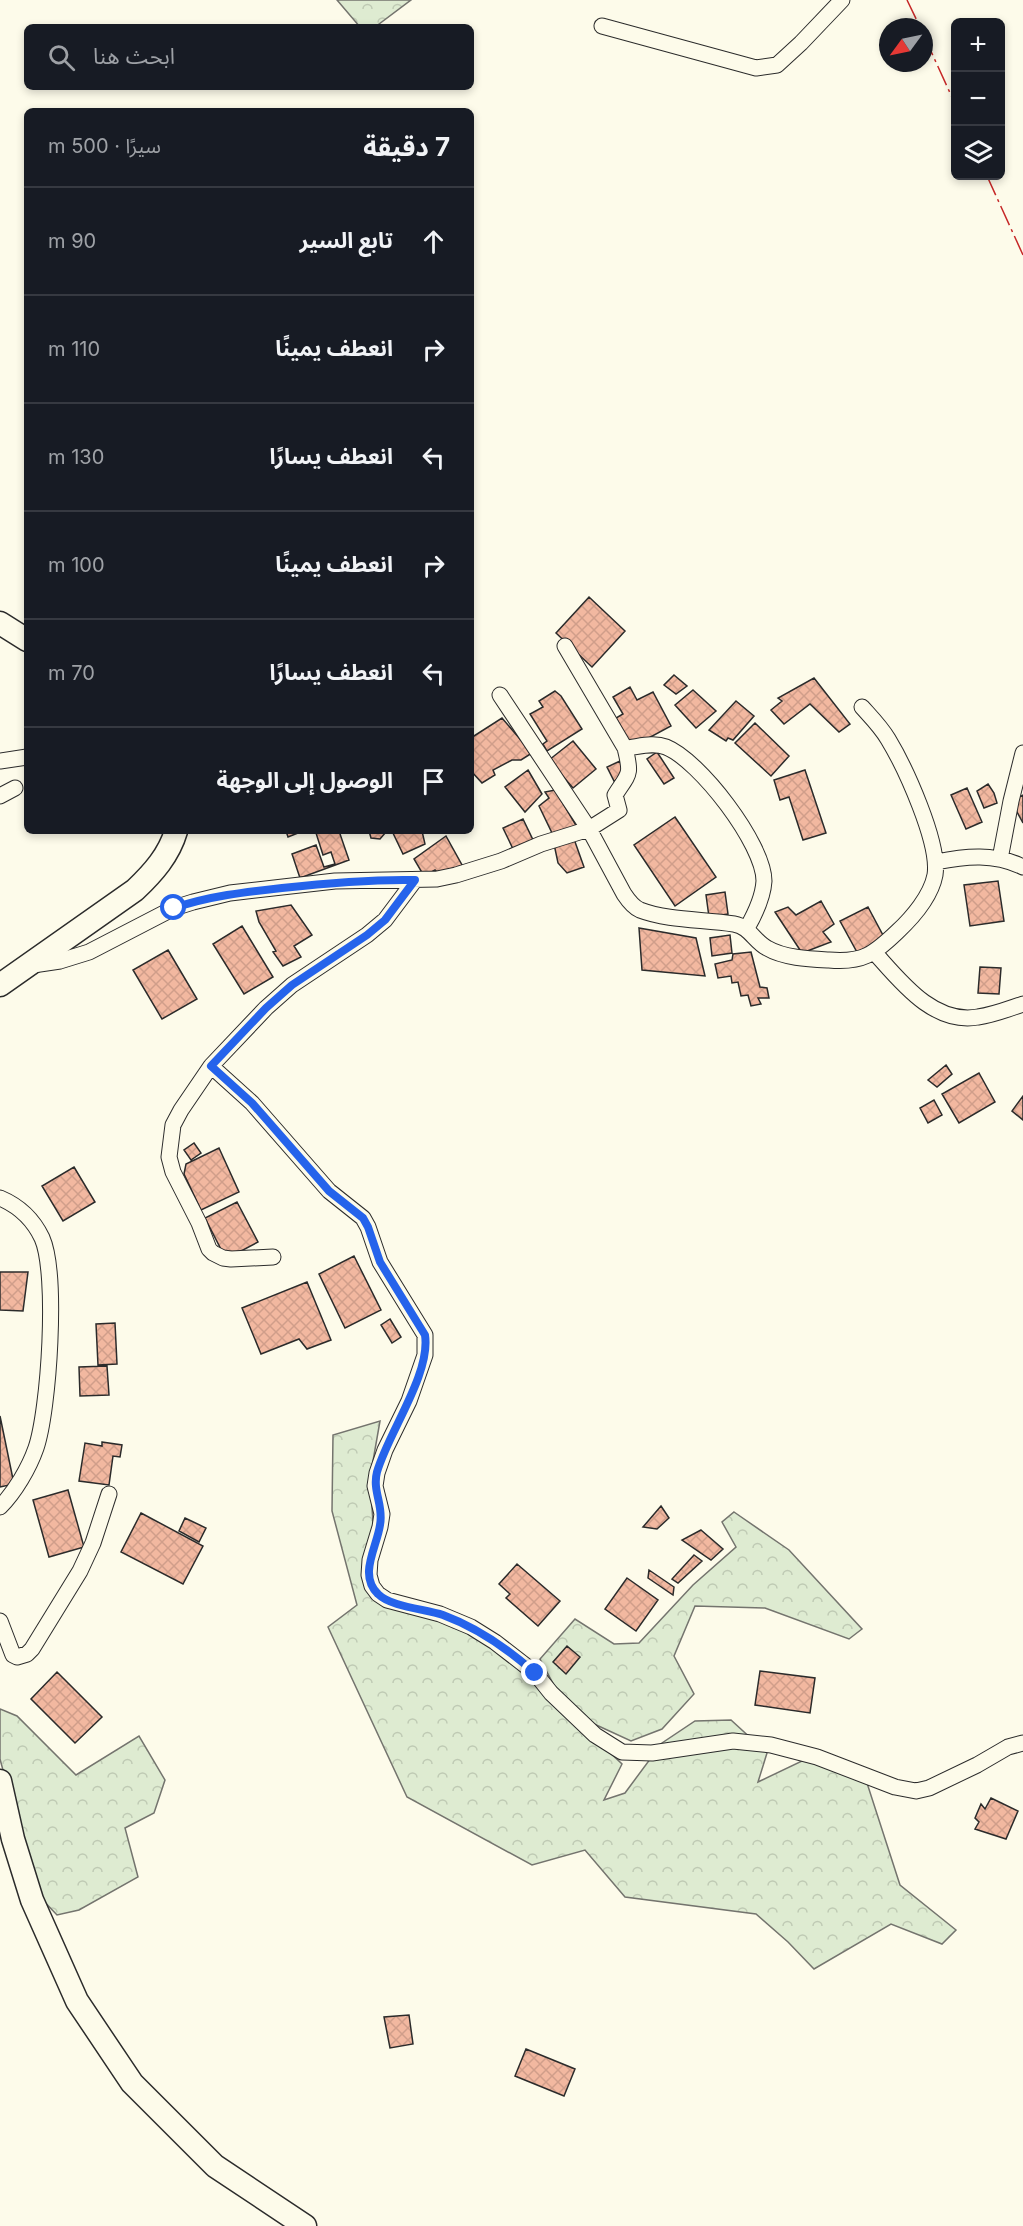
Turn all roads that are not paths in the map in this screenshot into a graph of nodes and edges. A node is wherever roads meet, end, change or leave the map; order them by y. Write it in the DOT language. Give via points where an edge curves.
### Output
graph roads {
  1 [pos="842,0"];
  2 [pos="602,27"];
  3 [pos="0,623"];
  4 [pos="24,638"];
  5 [pos="565,646"];
  6 [pos="500,696"];
  7 [pos="862,706"];
  8 [pos="625,748"];
  9 [pos="1023,753"];
  10 [pos="24,757"];
  11 [pos="0,761"];
  12 [pos="15,788"];
  13 [pos="0,796"];
  14 [pos="589,830"];
  15 [pos="175,834"];
  16 [pos="1000,859"];
  17 [pos="936,862"];
  18 [pos="1023,867"];
  19 [pos="415,880"];
  20 [pos="747,928"];
  21 [pos="875,953"];
  22 [pos="27,966"];
  23 [pos="0,985"];
  24 [pos="1023,1004"];
  25 [pos="211,1066"];
  26 [pos="0,1198"];
  27 [pos="273,1257"];
  28 [pos="109,1494"];
  29 [pos="0,1507"];
  30 [pos="0,1621"];
  31 [pos="1023,1743"];
  32 [pos="0,1781"];
  33 [pos="305,2226"];
  1 -- 2 [label="street" via="777,65 756,68"];
  3 -- 4 [label="main road"];
  5 -- 8 [label="street"];
  6 -- 14 [label="street"];
  7 -- 17 [label="street" via="887,738 903,769"];
  8 -- 14 [label="street" via="629,771 615,795 619,810"];
  8 -- 20 [label="street" via="652,744 676,752 710,783 739,823 762,868 764,883"];
  9 -- 16 [label="street"];
  10 -- 11 [label="street"];
  12 -- 13 [label="street"];
  14 -- 19 [label="street" via="456,875"];
  14 -- 20 [label="street" via="624,894 639,909"];
  15 -- 22 [label="main road" via="166,855 135,891"];
  16 -- 17 [label="street" via="981,856"];
  16 -- 18 [label="street"];
  17 -- 21 [label="street" via="926,896 905,924"];
  19 -- 22 [label="street" via="335,881 230,893 174,908 89,952"];
  19 -- 25 [label="street" via="385,920 292,985"];
  20 -- 21 [label="street" via="765,948 786,956 850,960"];
  21 -- 24 [label="street" via="922,1001 957,1018 977,1018"];
  22 -- 23 [label="main road"];
  25 -- 27 [label="street" via="173,1125 169,1157 173,1172 213,1253 231,1259"];
  25 -- 31 [label="street" via="252,1103 329,1191 363,1218 380,1262 425,1335 425,1355 413,1390 377,1473 375,1486 382,1514 369,1575 378,1594 471,1626 535,1673 595,1735 622,1752 652,1753 733,1741 771,1745 916,1791"];
  26 -- 29 [label="street" via="22,1210 42,1239 48,1262 50,1322 43,1413 36,1448"];
  28 -- 30 [label="street" via="83,1564 27,1654 13,1655"];
  32 -- 33 [label="main road" via="32,1900 77,2001 132,2083 215,2166"];
}
